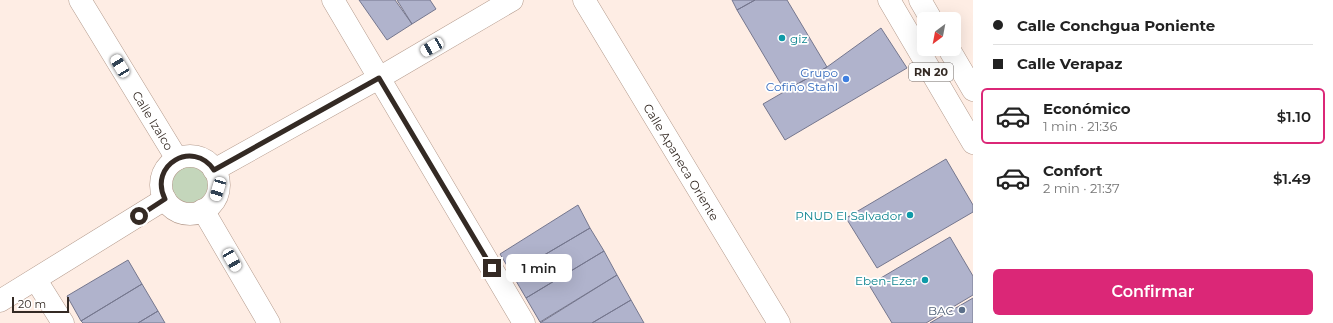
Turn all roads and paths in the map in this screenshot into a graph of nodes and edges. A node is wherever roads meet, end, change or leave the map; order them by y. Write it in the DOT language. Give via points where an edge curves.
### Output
graph roads {
  1 [pos="80,0"];
  2 [pos="333,0"];
  3 [pos="512,0"];
  4 [pos="584,0"];
  5 [pos="889,0"];
  6 [pos="920,0"];
  7 [pos="928,12"];
  8 [pos="954,56"];
  9 [pos="379,78"];
  10 [pos="970,79"];
  11 [pos="973,143"];
  12 [pos="177,159"];
  13 [pos="214,170"];
  14 [pos="165,199"];
  15 [pos="203,210"];
  16 [pos="36,280"];
  17 [pos="0,302"];
  18 [pos="62,323"];
  19 [pos="269,323"];
  20 [pos="524,323"];
  21 [pos="779,323"];
  1 -- 12 [label="main road, Calle Izalco"];
  2 -- 9 [label="main road"];
  3 -- 9 [label="main road"];
  4 -- 21 [label="main road, Calle Apaneca Oriente"];
  5 -- 11 [label="main road, RN 20"];
  6 -- 7 [label="main road"];
  8 -- 10 [label="main road, RN 20"];
  9 -- 13 [label="main road"];
  9 -- 20 [label="main road"];
  12 -- 13 [label="main road" via="198,157 205,160"];
  12 -- 14 [label="main road" via="167,166 163,173 161,190"];
  13 -- 15 [label="main road" via="218,189 212,203"];
  14 -- 15 [label="main road" via="182,212"];
  14 -- 16 [label="main road"];
  15 -- 19 [label="main road"];
  16 -- 17 [label="main road"];
  16 -- 18 [label="main road"];
}
